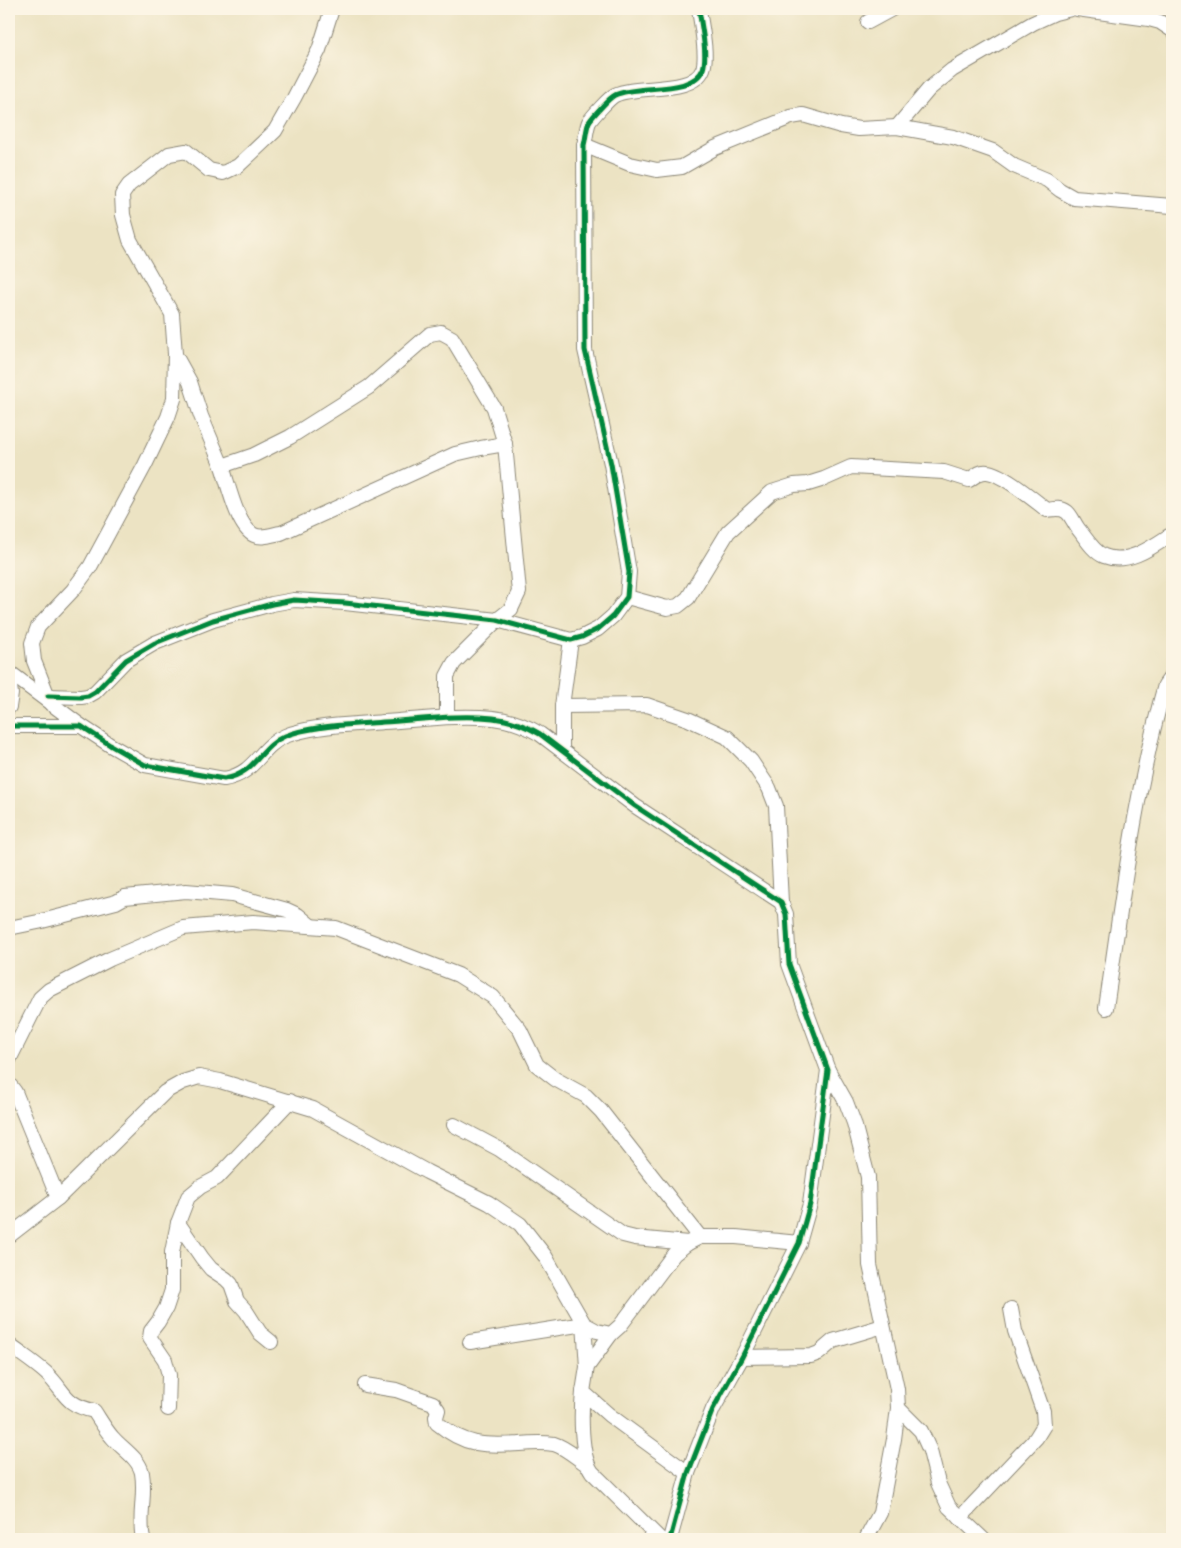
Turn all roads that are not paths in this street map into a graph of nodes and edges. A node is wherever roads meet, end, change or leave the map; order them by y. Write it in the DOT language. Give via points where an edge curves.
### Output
graph roads {
  1 [pos="332,9"];
  2 [pos="699,9"];
  3 [pos="892,9"];
  4 [pos="1071,9"];
  5 [pos="1078,9"];
  6 [pos="868,22"];
  7 [pos="1172,30"];
  8 [pos="897,127"];
  9 [pos="584,145"];
  10 [pos="1172,206"];
  11 [pos="175,354"];
  12 [pos="505,444"];
  13 [pos="222,466"];
  14 [pos="1172,536"];
  15 [pos="627,597"];
  16 [pos="498,620"];
  17 [pos="571,640"];
  18 [pos="9,672"];
  19 [pos="1172,675"];
  20 [pos="9,679"];
  21 [pos="49,700"];
  22 [pos="562,706"];
  23 [pos="9,707"];
  24 [pos="448,717"];
  25 [pos="9,726"];
  26 [pos="81,726"];
  27 [pos="562,750"];
  28 [pos="781,902"];
  29 [pos="311,926"];
  30 [pos="9,928"];
  31 [pos="1106,1008"];
  32 [pos="9,1060"];
  33 [pos="828,1070"];
  34 [pos="9,1084"];
  35 [pos="290,1101"];
  36 [pos="454,1125"];
  37 [pos="58,1198"];
  38 [pos="178,1223"];
  39 [pos="9,1236"];
  40 [pos="694,1240"];
  41 [pos="799,1243"];
  42 [pos="1011,1309"];
  43 [pos="584,1324"];
  44 [pos="883,1326"];
  45 [pos="611,1334"];
  46 [pos="272,1342"];
  47 [pos="470,1342"];
  48 [pos="9,1345"];
  49 [pos="742,1357"];
  50 [pos="587,1367"];
  51 [pos="364,1385"];
  52 [pos="584,1392"];
  53 [pos="898,1408"];
  54 [pos="168,1409"];
  55 [pos="586,1464"];
  56 [pos="688,1473"];
  57 [pos="960,1518"];
  58 [pos="143,1539"];
  59 [pos="660,1539"];
  60 [pos="670,1539"];
  61 [pos="866,1539"];
  62 [pos="983,1539"];
  1 -- 11 [label="street" via="319,50 280,123 238,166 223,173 209,170 186,151 169,154 129,185 122,195 123,215 130,240 172,314"];
  2 -- 9 [label="street" via="705,47 703,69 694,81 680,86 614,95 589,122"];
  3 -- 6 [label="street"];
  4 -- 8 [label="street" via="1033,23 952,70 929,89"];
  5 -- 7 [label="street" via="1149,19"];
  8 -- 9 [label="street" via="859,129 803,115 791,117 715,148 682,167 657,170 630,164"];
  8 -- 10 [label="street" via="975,144 1048,180 1074,198"];
  9 -- 15 [label="street" via="585,350 611,464 629,572"];
  11 -- 13 [label="street" via="190,382"];
  11 -- 21 [label="street" via="174,399 146,465 90,567 38,627 32,643 34,661"];
  12 -- 13 [label="street" via="455,454 280,533 262,536 253,535 241,523"];
  12 -- 13 [label="street" via="494,408 452,338 441,332 430,334 369,387 290,437"];
  12 -- 16 [label="street" via="519,592 511,609"];
  14 -- 15 [label="street" via="1144,552 1121,559 1103,556 1075,526 1067,512 1059,508 1048,510 1000,476 981,472 969,480 944,472 852,467 824,480 772,492 728,532 688,598 678,606 667,608"];
  15 -- 17 [label="street" via="598,629"];
  16 -- 17 [label="street"];
  16 -- 21 [label="street" via="345,603 279,602 213,620 155,643 126,660 88,696"];
  16 -- 24 [label="street" via="454,663 447,676"];
  17 -- 22 [label="street"];
  18 -- 21 [label="street"];
  19 -- 31 [label="street" via="1165,685 1146,760 1129,848"];
  20 -- 23 [label="street"];
  21 -- 26 [label="street"];
  22 -- 27 [label="street"];
  22 -- 28 [label="street" via="647,705 727,737 752,761 776,806"];
  24 -- 26 [label="street" via="296,732 272,744 236,778 224,779 146,765"];
  24 -- 27 [label="street" via="493,718 524,724"];
  25 -- 26 [label="street"];
  27 -- 28 [label="street" via="635,806"];
  28 -- 33 [label="street" via="786,914 789,964"];
  29 -- 30 [label="street" via="287,910 232,895 186,891 125,897 116,902"];
  29 -- 32 [label="street" via="253,922 183,928 110,959 49,990 40,998"];
  29 -- 40 [label="street" via="336,928 408,955 458,975 493,997 520,1030 536,1065 555,1080 586,1096 601,1112"];
  33 -- 41 [label="street" via="810,1204"];
  33 -- 44 [label="street" via="846,1102 868,1177 870,1265"];
  34 -- 37 [label="street"];
  35 -- 37 [label="street" via="200,1077 183,1082 165,1092"];
  35 -- 38 [label="street" via="217,1178 188,1197"];
  35 -- 43 [label="street" via="312,1109 489,1203 520,1224 545,1256"];
  36 -- 40 [label="street" via="499,1149 623,1234 635,1238"];
  37 -- 39 [label="street"];
  38 -- 46 [label="street" via="202,1258 231,1284 237,1300 260,1333"];
  38 -- 54 [label="street" via="172,1252 172,1290 166,1308 150,1331 150,1338 165,1360 169,1375"];
  40 -- 41 [label="street" via="736,1237"];
  40 -- 45 [label="street" via="674,1254"];
  41 -- 49 [label="street"];
  42 -- 57 [label="street" via="1015,1331 1043,1411 1044,1425 1036,1438"];
  43 -- 45 [label="street"];
  43 -- 47 [label="street"];
  43 -- 50 [label="street"];
  44 -- 49 [label="street" via="833,1341 811,1356"];
  44 -- 53 [label="street"];
  45 -- 50 [label="street"];
  48 -- 58 [label="street" via="47,1374 70,1401 80,1408 94,1411 112,1438 139,1464 142,1471 140,1522"];
  49 -- 56 [label="street" via="713,1409"];
  50 -- 52 [label="street"];
  51 -- 55 [label="street" via="396,1390 434,1403 438,1410 437,1423 467,1442 497,1445 540,1442 556,1445"];
  52 -- 55 [label="street" via="581,1413"];
  52 -- 56 [label="street" via="609,1415"];
  53 -- 57 [label="street" via="921,1431 938,1483 949,1507"];
  53 -- 61 [label="street" via="880,1513"];
  55 -- 59 [label="street"];
  56 -- 60 [label="street"];
  57 -- 62 [label="street"];
}
